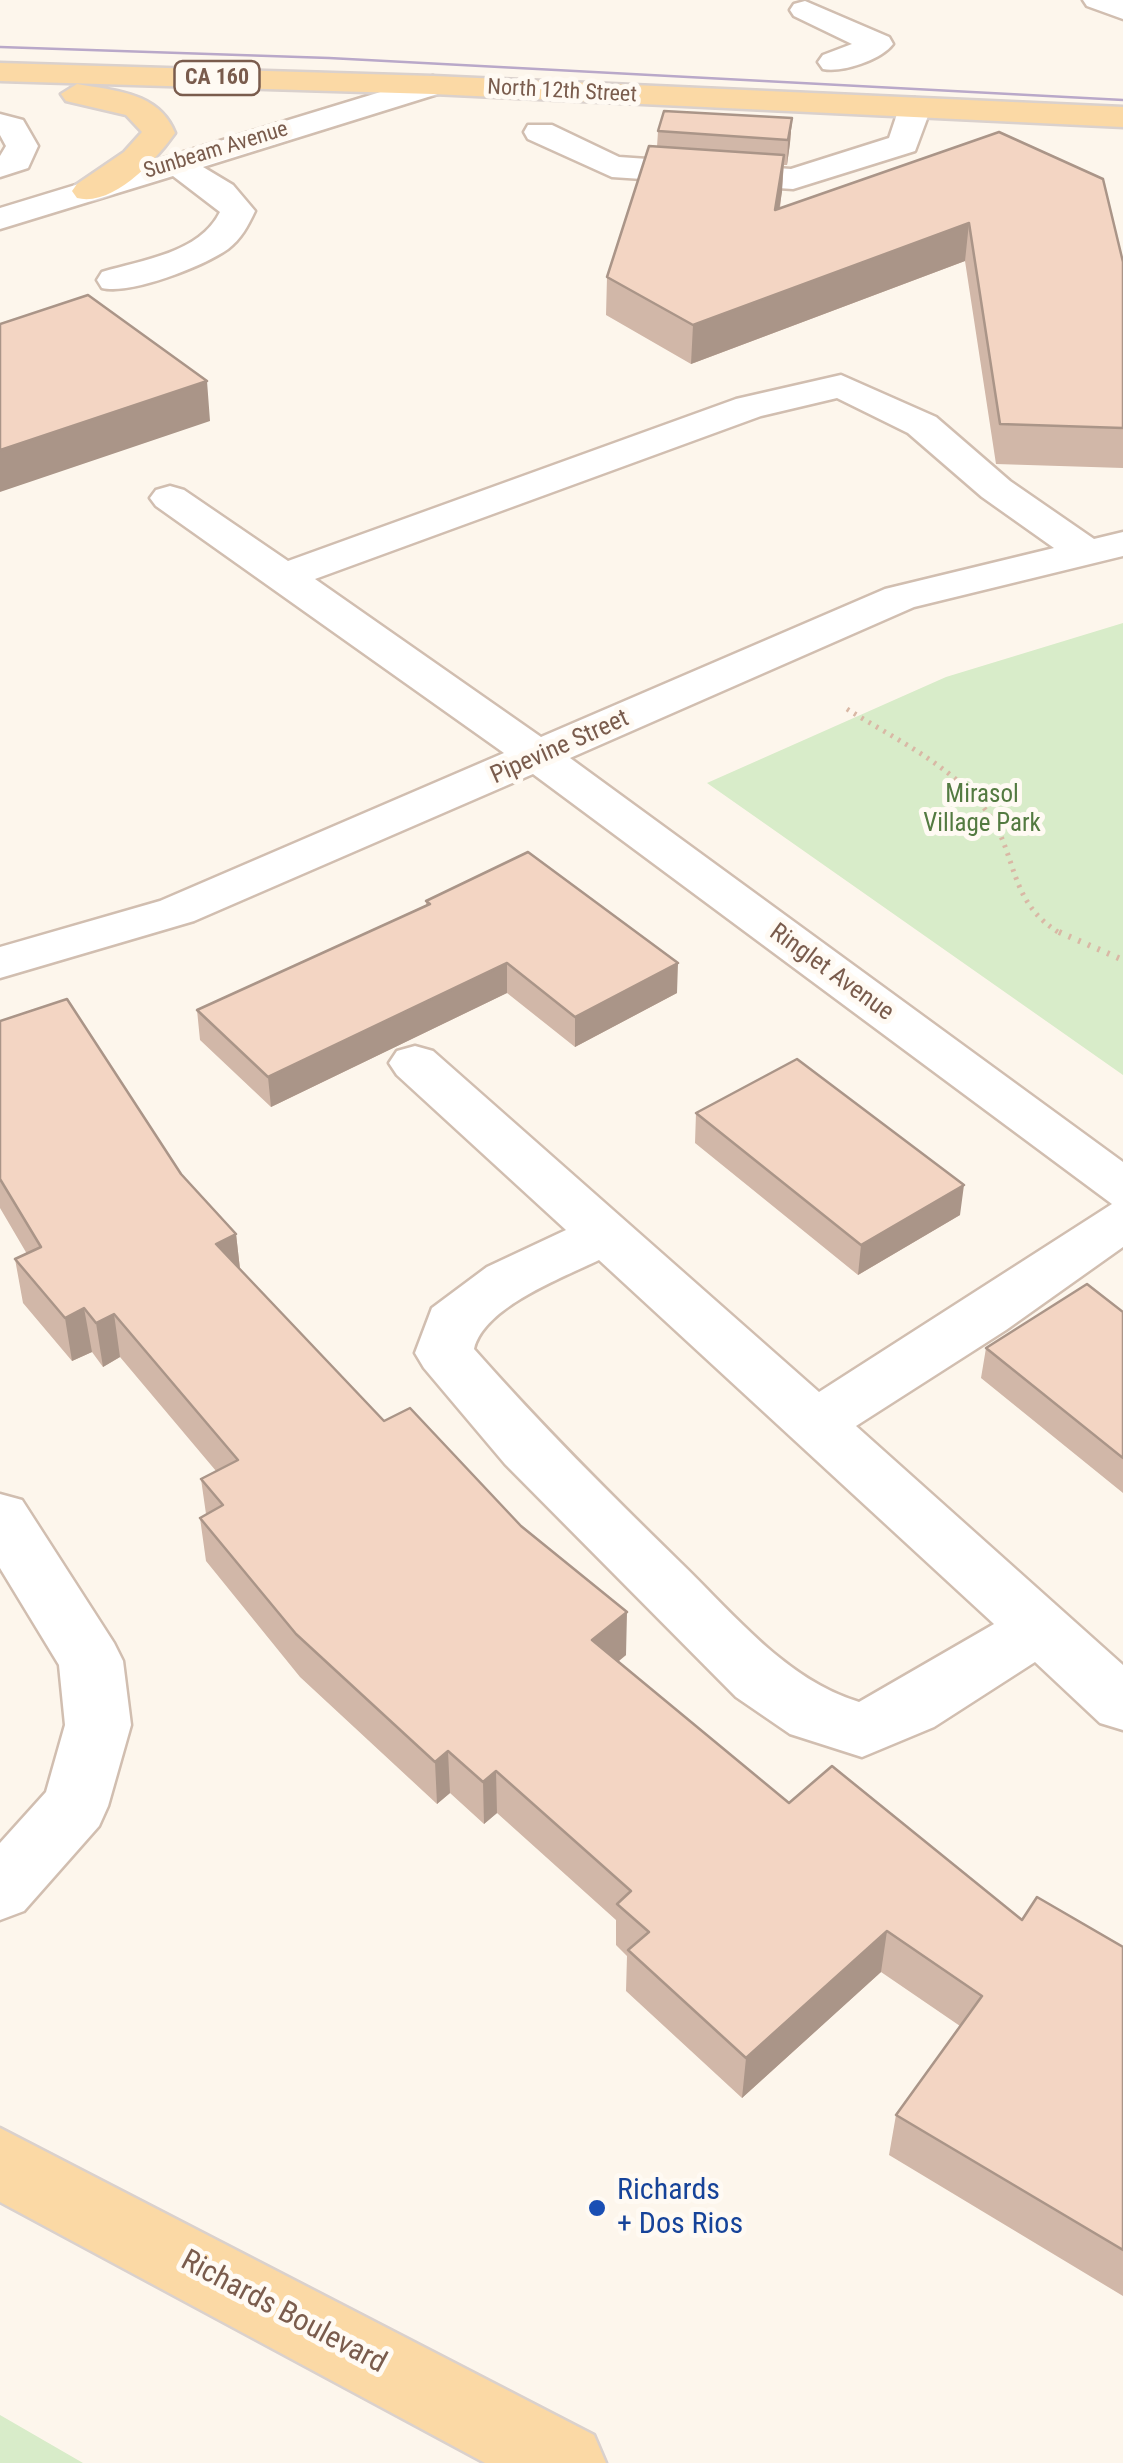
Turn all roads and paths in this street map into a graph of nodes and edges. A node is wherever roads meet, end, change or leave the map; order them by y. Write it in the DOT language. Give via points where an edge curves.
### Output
graph roads {
  1 [pos="836,0"];
  2 [pos="1098,0"];
  3 [pos="1123,10"];
  4 [pos="834,62"];
  5 [pos="0,72"];
  6 [pos="0,85"];
  7 [pos="433,86"];
  8 [pos="915,108"];
  9 [pos="1123,117"];
  10 [pos="0,124"];
  11 [pos="540,132"];
  12 [pos="176,164"];
  13 [pos="0,167"];
  14 [pos="88,191"];
  15 [pos="0,219"];
  16 [pos="115,280"];
  17 [pos="170,498"];
  18 [pos="1105,549"];
  19 [pos="285,576"];
  20 [pos="847,709"];
  21 [pos="540,758"];
  22 [pos="1123,960"];
  23 [pos="0,963"];
  24 [pos="416,1063"];
  25 [pos="1123,1189"];
  26 [pos="1123,1220"];
  27 [pos="605,1234"];
  28 [pos="815,1424"];
  29 [pos="0,1517"];
  30 [pos="1039,1628"];
  31 [pos="1123,1704"];
  32 [pos="0,1890"];
  33 [pos="0,2163"];
  34 [pos="566,2463"];
  1 -- 4 [label="street" via="805,10 878,44"];
  2 -- 3 [label="street"];
  5 -- 7 [label="main road, North 12th Street / CA 160"];
  6 -- 14 [label="main road" via="109,100 150,116 159,133 153,144"];
  7 -- 8 [label="main road, North 12th Street / CA 160"];
  7 -- 12 [label="street, Sunbeam Avenue"];
  8 -- 9 [label="main road, North 12th Street / CA 160"];
  8 -- 11 [label="street" via="903,144 793,179 612,167"];
  10 -- 13 [label="street" via="12,127 22,146 16,162"];
  12 -- 14 [label="street, Sunbeam Avenue"];
  12 -- 16 [label="street" via="238,211 233,229 206,248"];
  14 -- 15 [label="street, Sunbeam Avenue"];
  17 -- 19 [label="street, Ringlet Avenue"];
  18 -- 19 [label="street" via="996,489 922,425 841,386 749,407"];
  18 -- 21 [label="street, Pipevine Street" via="900,598"];
  19 -- 21 [label="street, Ringlet Avenue"];
  20 -- 22 [label="path" via="936,766 982,805 1029,910 1083,946"];
  21 -- 23 [label="street, Pipevine Street" via="177,912"];
  21 -- 25 [label="street, Ringlet Avenue"];
  24 -- 27 [label="street"];
  26 -- 28 [label="street"];
  27 -- 28 [label="street"];
  27 -- 30 [label="street" via="507,1281 452,1322 444,1352 526,1448 759,1678 813,1714 862,1730 911,1708"];
  28 -- 30 [label="street"];
  29 -- 32 [label="street" via="92,1661 98,1725 75,1806"];
  30 -- 31 [label="street"];
  33 -- 34 [label="main road, Richards Boulevard"];
}
